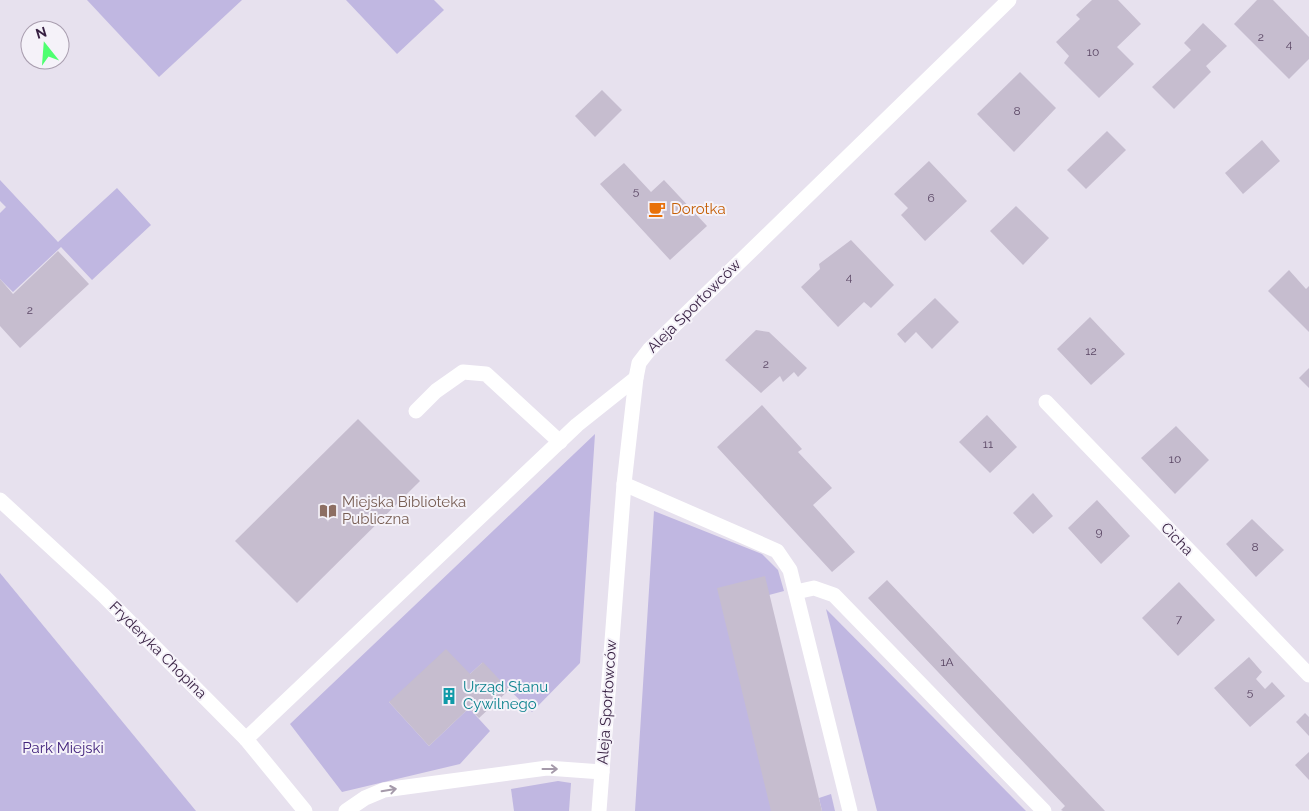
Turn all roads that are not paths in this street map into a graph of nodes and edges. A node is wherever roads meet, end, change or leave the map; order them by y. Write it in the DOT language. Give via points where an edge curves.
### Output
graph roads {
  1 [pos="1009,0"];
  2 [pos="636,378"];
  3 [pos="1046,402"];
  4 [pos="416,411"];
  5 [pos="560,442"];
  6 [pos="624,484"];
  7 [pos="0,500"];
  8 [pos="796,592"];
  9 [pos="1309,676"];
  10 [pos="246,739"];
  11 [pos="602,772"];
  12 [pos="1044,810"];
  13 [pos="305,811"];
  14 [pos="346,811"];
  15 [pos="599,811"];
  16 [pos="850,811"];
  1 -- 2 [label="street, Aleja Sportowców" via="649,350 639,363"];
  2 -- 5 [label="street"];
  2 -- 6 [label="street, Aleja Sportowców"];
  3 -- 9 [label="street, Cicha"];
  4 -- 5 [label="street" via="436,391 463,372 486,374"];
  5 -- 10 [label="street"];
  6 -- 8 [label="street" via="777,551 790,570"];
  6 -- 11 [label="street, Aleja Sportowców"];
  7 -- 10 [label="street, Fryderyka Chopina" via="102,595"];
  8 -- 12 [label="street" via="814,588 834,595"];
  8 -- 16 [label="street"];
  10 -- 13 [label="street, Fryderyka Chopina"];
  14 -- 11 [label="street, one-way" via="384,790 547,768"];
  11 -- 15 [label="street, Aleja Sportowców"];
}
